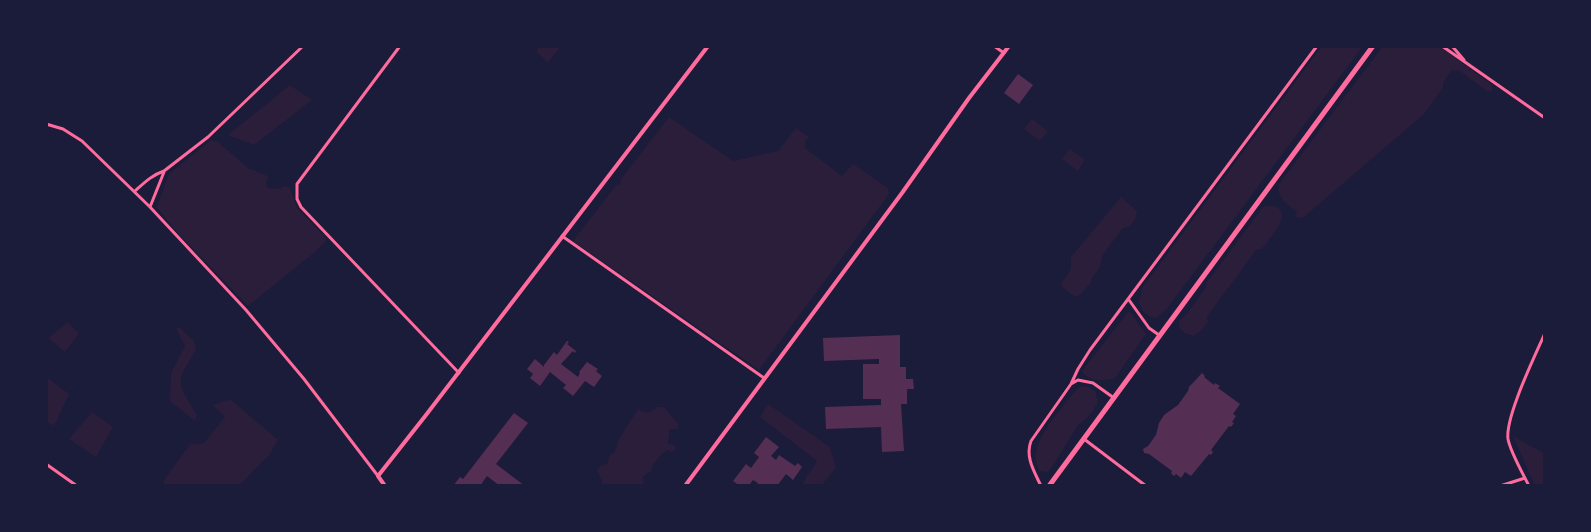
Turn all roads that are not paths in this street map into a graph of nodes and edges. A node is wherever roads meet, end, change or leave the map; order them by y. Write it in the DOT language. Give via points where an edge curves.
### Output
graph roads {
  1 [pos="302,46"];
  2 [pos="400,46"];
  3 [pos="708,46"];
  4 [pos="994,46"];
  5 [pos="1009,46"];
  6 [pos="1317,46"];
  7 [pos="1373,46"];
  8 [pos="1442,46"];
  9 [pos="1452,46"];
  10 [pos="1004,53"];
  11 [pos="1467,65"];
  12 [pos="1545,118"];
  13 [pos="46,124"];
  14 [pos="164,171"];
  15 [pos="135,191"];
  16 [pos="150,207"];
  17 [pos="562,236"];
  18 [pos="1129,300"];
  19 [pos="1545,333"];
  20 [pos="1159,335"];
  21 [pos="459,373"];
  22 [pos="764,378"];
  23 [pos="1071,384"];
  24 [pos="1114,398"];
  25 [pos="1084,439"];
  26 [pos="46,464"];
  27 [pos="378,476"];
  28 [pos="1525,478"];
  29 [pos="77,486"];
  30 [pos="385,486"];
  31 [pos="685,486"];
  32 [pos="1041,486"];
  33 [pos="1049,486"];
  34 [pos="1146,486"];
  35 [pos="1500,486"];
  36 [pos="1529,486"];
  1 -- 14 [label="street" via="208,137"];
  2 -- 21 [label="street" via="297,184 297,199 301,207"];
  3 -- 17 [label="street"];
  4 -- 10 [label="street"];
  5 -- 10 [label="street"];
  6 -- 18 [label="street"];
  7 -- 20 [label="highway"];
  8 -- 11 [label="street"];
  9 -- 11 [label="street"];
  10 -- 22 [label="street"];
  11 -- 12 [label="street"];
  13 -- 15 [label="street" via="75,136"];
  14 -- 15 [label="street"];
  14 -- 16 [label="street"];
  15 -- 16 [label="street"];
  16 -- 27 [label="street" via="253,318"];
  17 -- 21 [label="street"];
  17 -- 22 [label="street"];
  18 -- 20 [label="street"];
  18 -- 23 [label="street" via="1090,350"];
  19 -- 28 [label="street" via="1508,430 1508,441"];
  20 -- 24 [label="highway"];
  21 -- 27 [label="street"];
  22 -- 31 [label="street"];
  23 -- 24 [label="street" via="1078,380 1093,383"];
  23 -- 32 [label="street" via="1028,448 1028,456"];
  24 -- 25 [label="highway"];
  25 -- 33 [label="highway"];
  25 -- 34 [label="street"];
  26 -- 29 [label="street"];
  27 -- 30 [label="street"];
  28 -- 35 [label="street"];
  28 -- 36 [label="street"];
}
